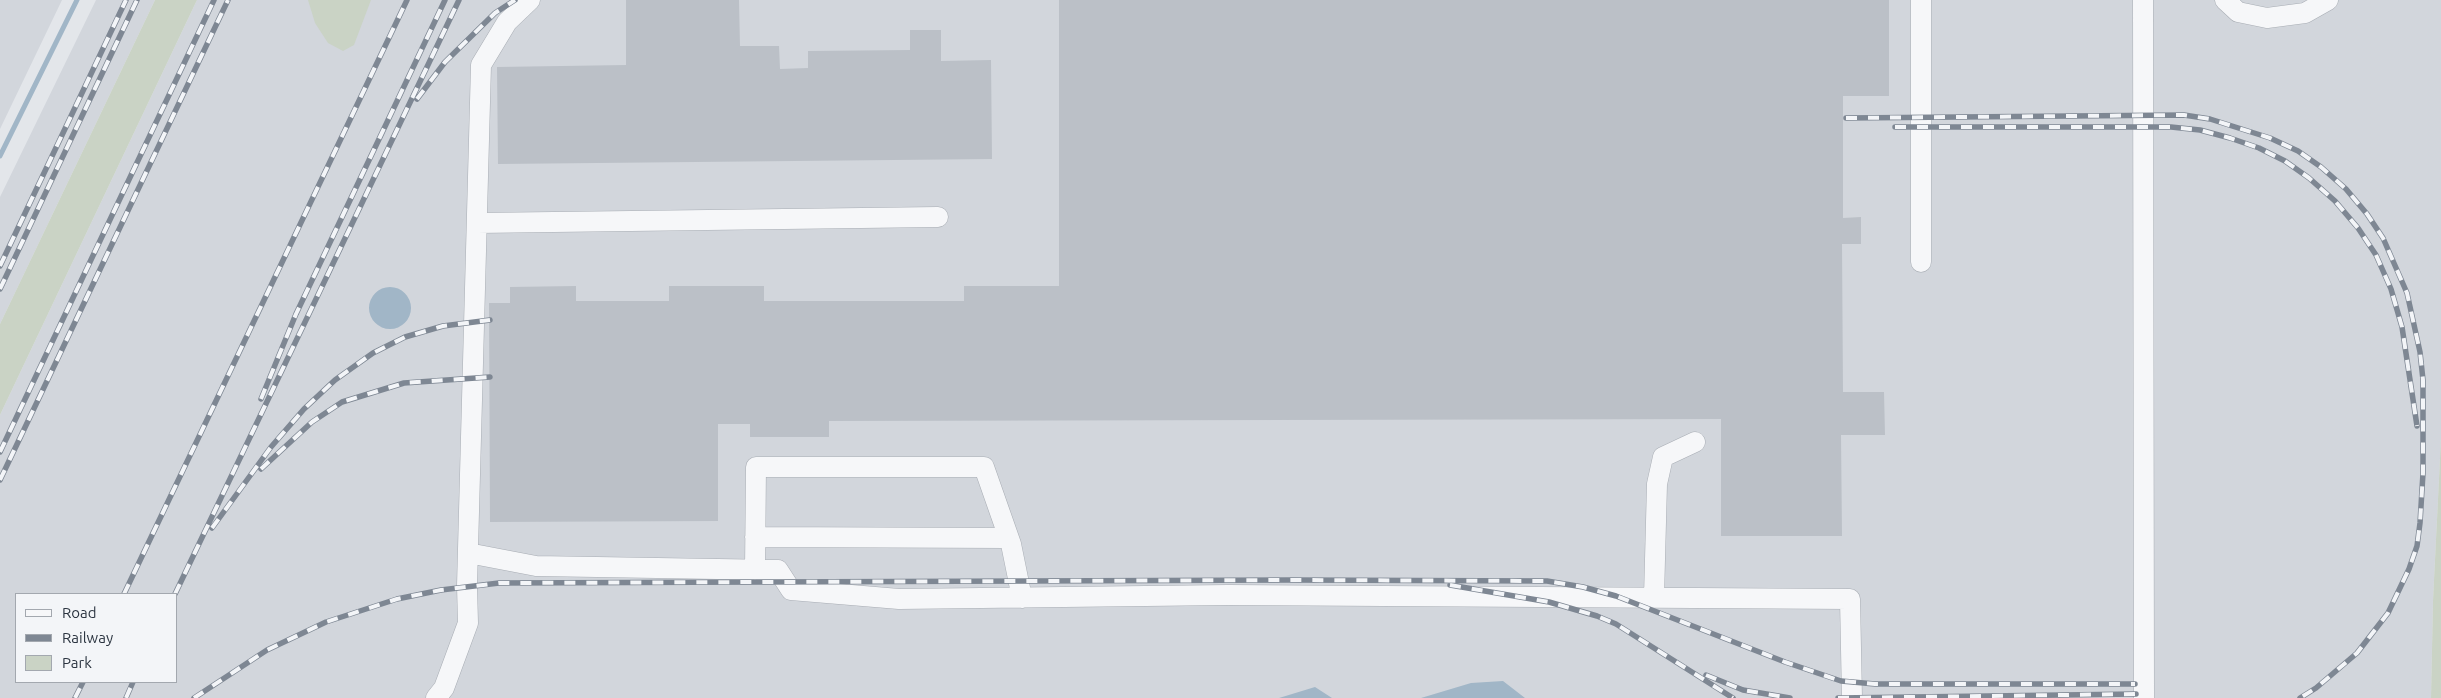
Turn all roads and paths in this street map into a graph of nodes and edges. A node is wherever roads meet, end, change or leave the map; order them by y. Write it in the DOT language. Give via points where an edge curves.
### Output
graph roads {
  1 [pos="530,0"];
  2 [pos="1921,0"];
  3 [pos="2144,0"];
  4 [pos="2225,0"];
  5 [pos="2328,0"];
  6 [pos="938,217"];
  7 [pos="477,223"];
  8 [pos="1921,262"];
  9 [pos="1695,442"];
  10 [pos="755,537"];
  11 [pos="1008,538"];
  12 [pos="468,553"];
  13 [pos="755,570"];
  14 [pos="1654,597"];
  15 [pos="1022,598"];
  16 [pos="436,698"];
  17 [pos="1852,698"];
  18 [pos="2144,698"];
  1 -- 7 [label="lane" via="507,22 481,65"];
  2 -- 8 [label="lane"];
  3 -- 18 [label="lane"];
  4 -- 5 [label="lane" via="2238,12 2267,18 2305,13"];
  6 -- 7 [label="lane"];
  7 -- 12 [label="lane"];
  9 -- 14 [label="lane" via="1663,456 1657,484"];
  10 -- 11 [label="lane"];
  10 -- 11 [label="lane" via="756,467 984,467"];
  10 -- 13 [label="lane"];
  11 -- 15 [label="lane"];
  12 -- 13 [label="lane" via="536,566"];
  12 -- 16 [label="lane" via="468,623 444,688"];
  13 -- 15 [label="lane" via="778,570 791,590 900,600"];
  14 -- 15 [label="lane" via="1228,595"];
  14 -- 17 [label="lane" via="1850,599"];
}
